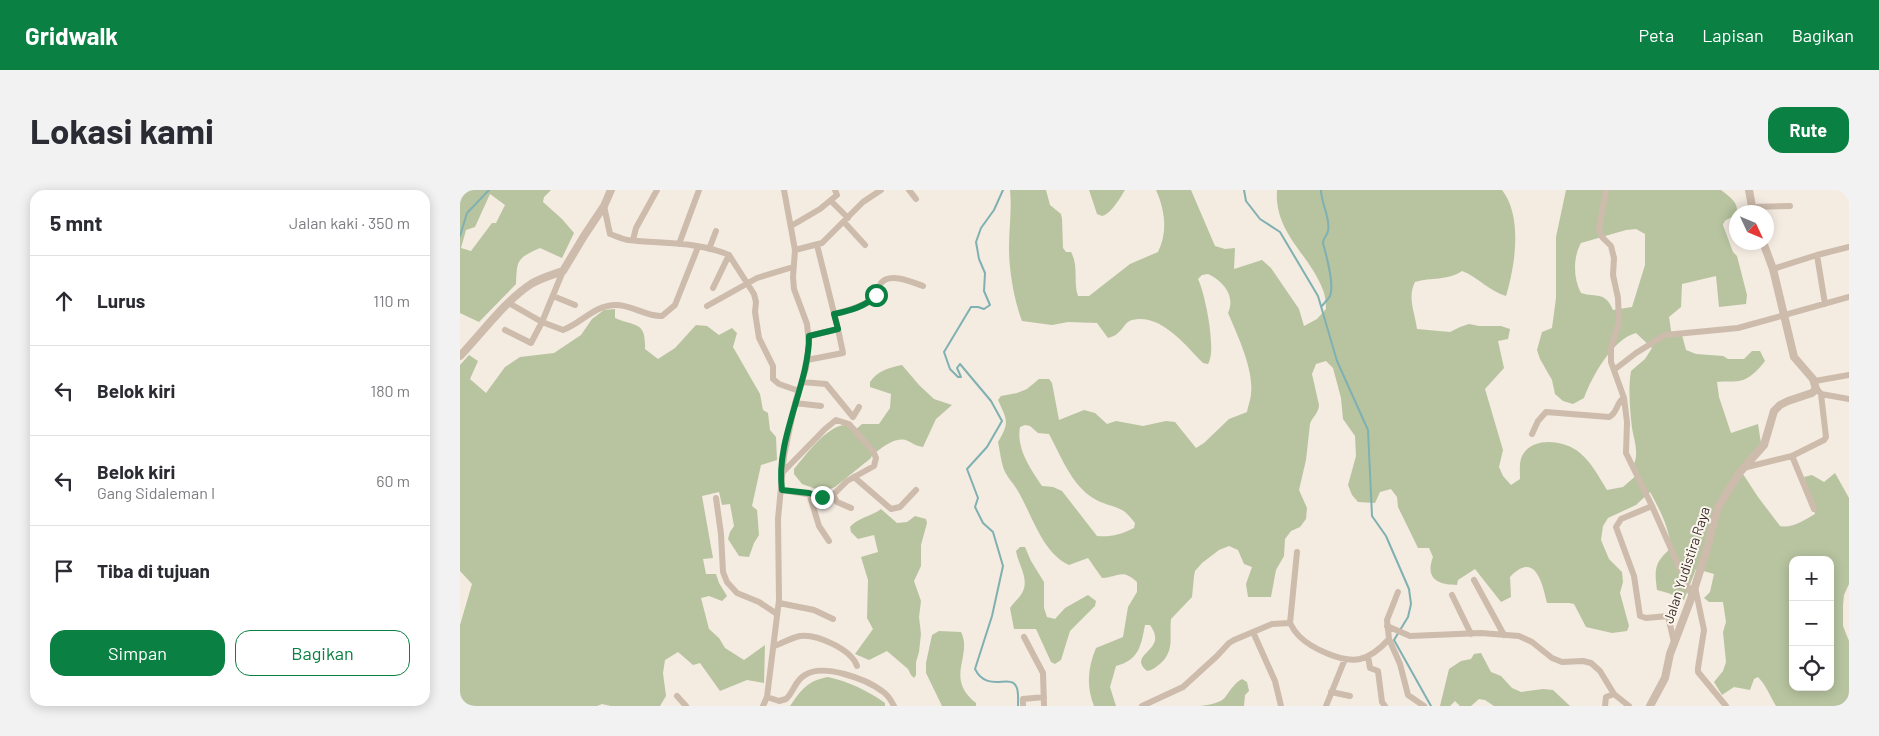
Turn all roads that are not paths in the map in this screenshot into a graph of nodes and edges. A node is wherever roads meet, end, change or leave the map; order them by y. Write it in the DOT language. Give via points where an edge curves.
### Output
graph roads {
  1 [pos="612,190"];
  2 [pos="657,190"];
  3 [pos="699,190"];
  4 [pos="784,190"];
  5 [pos="835,190"];
  6 [pos="881,190"];
  7 [pos="909,190"];
  8 [pos="1606,190"];
  9 [pos="1749,190"];
  10 [pos="916,198"];
  11 [pos="831,201"];
  12 [pos="1751,205"];
  13 [pos="604,206"];
  14 [pos="1790,206"];
  15 [pos="1774,208"];
  16 [pos="846,220"];
  17 [pos="791,226"];
  18 [pos="716,232"];
  19 [pos="633,240"];
  20 [pos="680,244"];
  21 [pos="865,244"];
  22 [pos="817,245"];
  23 [pos="698,247"];
  24 [pos="1849,247"];
  25 [pos="709,249"];
  26 [pos="795,250"];
  27 [pos="1766,250"];
  28 [pos="729,255"];
  29 [pos="1817,255"];
  30 [pos="794,267"];
  31 [pos="1773,269"];
  32 [pos="563,271"];
  33 [pos="748,283"];
  34 [pos="922,286"];
  35 [pos="713,288"];
  36 [pos="553,296"];
  37 [pos="1849,297"];
  38 [pos="509,303"];
  39 [pos="1825,304"];
  40 [pos="575,305"];
  41 [pos="707,306"];
  42 [pos="834,314"];
  43 [pos="1784,315"];
  44 [pos="542,322"];
  45 [pos="838,329"];
  46 [pos="505,330"];
  47 [pos="809,336"];
  48 [pos="460,356"];
  49 [pos="807,360"];
  50 [pos="1614,370"];
  51 [pos="1849,375"];
  52 [pos="802,382"];
  53 [pos="1817,388"];
  54 [pos="799,391"];
  55 [pos="1624,398"];
  56 [pos="1849,399"];
  57 [pos="795,403"];
  58 [pos="821,406"];
  59 [pos="859,407"];
  60 [pos="853,417"];
  61 [pos="846,423"];
  62 [pos="1532,434"];
  63 [pos="1792,456"];
  64 [pos="1743,468"];
  65 [pos="782,473"];
  66 [pos="854,477"];
  67 [pos="782,490"];
  68 [pos="916,490"];
  69 [pos="809,493"];
  70 [pos="833,495"];
  71 [pos="716,498"];
  72 [pos="1652,506"];
  73 [pos="851,508"];
  74 [pos="1814,509"];
  75 [pos="829,542"];
  76 [pos="1297,552"];
  77 [pos="1474,580"];
  78 [pos="1694,586"];
  79 [pos="1398,592"];
  80 [pos="1452,595"];
  81 [pos="1692,596"];
  82 [pos="779,603"];
  83 [pos="778,614"];
  84 [pos="833,619"];
  85 [pos="1290,623"];
  86 [pos="1387,626"];
  87 [pos="1253,632"];
  88 [pos="1471,634"];
  89 [pos="1504,635"];
  90 [pos="1024,637"];
  91 [pos="1389,640"];
  92 [pos="1674,642"];
  93 [pos="774,646"];
  94 [pos="1368,656"];
  95 [pos="1345,659"];
  96 [pos="857,666"];
  97 [pos="1331,692"];
  98 [pos="1614,694"];
  99 [pos="677,696"];
  100 [pos="1350,696"];
  101 [pos="1044,697"];
  102 [pos="767,698"];
  103 [pos="1152,704"];
  104 [pos="686,706"];
  105 [pos="763,706"];
  106 [pos="894,706"];
  107 [pos="1023,706"];
  108 [pos="1044,706"];
  109 [pos="1142,706"];
  110 [pos="1281,706"];
  111 [pos="1326,706"];
  112 [pos="1385,706"];
  113 [pos="1424,706"];
  114 [pos="1605,706"];
  115 [pos="1629,706"];
  116 [pos="1650,706"];
  117 [pos="1726,706"];
  1 -- 13 [label="street"];
  2 -- 19 [label="street"];
  3 -- 20 [label="street"];
  4 -- 17 [label="street"];
  5 -- 11 [label="street" via="838,195"];
  6 -- 16 [label="street" via="863,202"];
  7 -- 10 [label="street"];
  8 -- 50 [label="street" via="1599,229 1611,246 1614,258 1619,322 1611,348"];
  9 -- 12 [label="street"];
  11 -- 16 [label="street"];
  11 -- 17 [label="street"];
  13 -- 19 [label="street" via="610,234"];
  13 -- 32 [label="street"];
  14 -- 15 [label="street"];
  16 -- 21 [label="street"];
  16 -- 22 [label="street"];
  17 -- 26 [label="street"];
  18 -- 25 [label="street"];
  19 -- 20 [label="street"];
  20 -- 23 [label="street"];
  22 -- 26 [label="street"];
  22 -- 42 [label="street"];
  23 -- 25 [label="street"];
  23 -- 44 [label="street" via="676,305 666,314 659,316 612,305 594,310 563,330"];
  24 -- 29 [label="street"];
  25 -- 28 [label="street"];
  26 -- 30 [label="street"];
  27 -- 31 [label="street"];
  28 -- 33 [label="street"];
  28 -- 35 [label="street"];
  29 -- 31 [label="street"];
  29 -- 39 [label="street"];
  30 -- 33 [label="street" via="766,274"];
  30 -- 47 [label="street" via="794,289"];
  31 -- 43 [label="street"];
  32 -- 36 [label="street"];
  32 -- 38 [label="street" via="532,283"];
  33 -- 41 [label="street"];
  33 -- 54 [label="street" via="756,302 759,338 773,366 773,380"];
  34 -- 42 [label="street" via="887,279 870,301"];
  36 -- 40 [label="street"];
  36 -- 44 [label="street"];
  37 -- 39 [label="street"];
  38 -- 44 [label="street"];
  38 -- 48 [label="street"];
  39 -- 43 [label="street"];
  42 -- 45 [label="street"];
  43 -- 50 [label="street" via="1738,328 1665,335"];
  43 -- 53 [label="street" via="1794,357"];
  44 -- 46 [label="street" via="531,343"];
  45 -- 47 [label="street"];
  45 -- 49 [label="street" via="844,356"];
  47 -- 49 [label="street"];
  49 -- 52 [label="street"];
  50 -- 55 [label="street"];
  51 -- 53 [label="street"];
  52 -- 54 [label="street"];
  52 -- 60 [label="street" via="826,384"];
  53 -- 56 [label="street"];
  53 -- 63 [label="street" via="1825,439"];
  53 -- 64 [label="street, Jalan Yudistira Raya" via="1777,408 1764,445"];
  54 -- 57 [label="street"];
  55 -- 62 [label="street" via="1609,418 1546,412"];
  55 -- 72 [label="street" via="1628,422 1626,453"];
  57 -- 58 [label="street"];
  57 -- 65 [label="street"];
  59 -- 60 [label="street"];
  60 -- 61 [label="street"];
  61 -- 65 [label="street" via="841,420 832,422"];
  61 -- 66 [label="street" via="858,432 876,458 872,469"];
  63 -- 64 [label="street"];
  63 -- 74 [label="street"];
  64 -- 78 [label="street, Jalan Yudistira Raya" via="1718,507"];
  65 -- 67 [label="street"];
  66 -- 68 [label="street" via="891,509 900,507"];
  66 -- 70 [label="street"];
  67 -- 69 [label="street"];
  67 -- 82 [label="street" via="778,519"];
  69 -- 70 [label="street" via="822,497"];
  69 -- 75 [label="street" via="819,526"];
  70 -- 73 [label="street" via="837,502"];
  71 -- 83 [label="street" via="723,572 727,582 737,593"];
  72 -- 81 [label="street"];
  72 -- 92 [label="street" via="1621,520 1616,527 1634,576 1640,616 1668,616"];
  76 -- 85 [label="street"];
  77 -- 89 [label="street"];
  78 -- 81 [label="street, Jalan Yudistira Raya"];
  78 -- 117 [label="street" via="1704,630 1698,672"];
  79 -- 86 [label="street"];
  80 -- 88 [label="street"];
  81 -- 92 [label="street, Jalan Yudistira Raya"];
  82 -- 83 [label="street"];
  82 -- 84 [label="street" via="814,610"];
  83 -- 93 [label="street"];
  85 -- 87 [label="street" via="1272,624"];
  85 -- 95 [label="street" via="1304,641"];
  86 -- 88 [label="street" via="1410,636"];
  86 -- 91 [label="street"];
  87 -- 103 [label="street" via="1229,643 1182,687"];
  87 -- 110 [label="street" via="1275,681"];
  88 -- 89 [label="street"];
  89 -- 98 [label="street" via="1519,636 1532,642 1562,662 1591,663"];
  90 -- 101 [label="street" via="1043,673"];
  91 -- 94 [label="street"];
  91 -- 113 [label="street" via="1400,664 1408,695"];
  92 -- 116 [label="street, Jalan Yudistira Raya" via="1664,680"];
  93 -- 96 [label="street" via="800,636 818,638 837,646 854,659"];
  93 -- 102 [label="street"];
  94 -- 95 [label="street" via="1358,660"];
  94 -- 112 [label="street" via="1370,668 1378,671"];
  95 -- 97 [label="street"];
  97 -- 100 [label="street"];
  97 -- 111 [label="street"];
  98 -- 114 [label="street" via="1606,697"];
  98 -- 115 [label="street"];
  99 -- 104 [label="street"];
  101 -- 107 [label="street" via="1023,699"];
  101 -- 108 [label="street"];
  102 -- 105 [label="street"];
  102 -- 106 [label="street" via="786,699 801,677 821,670 874,686"];
  103 -- 109 [label="street"];
}
